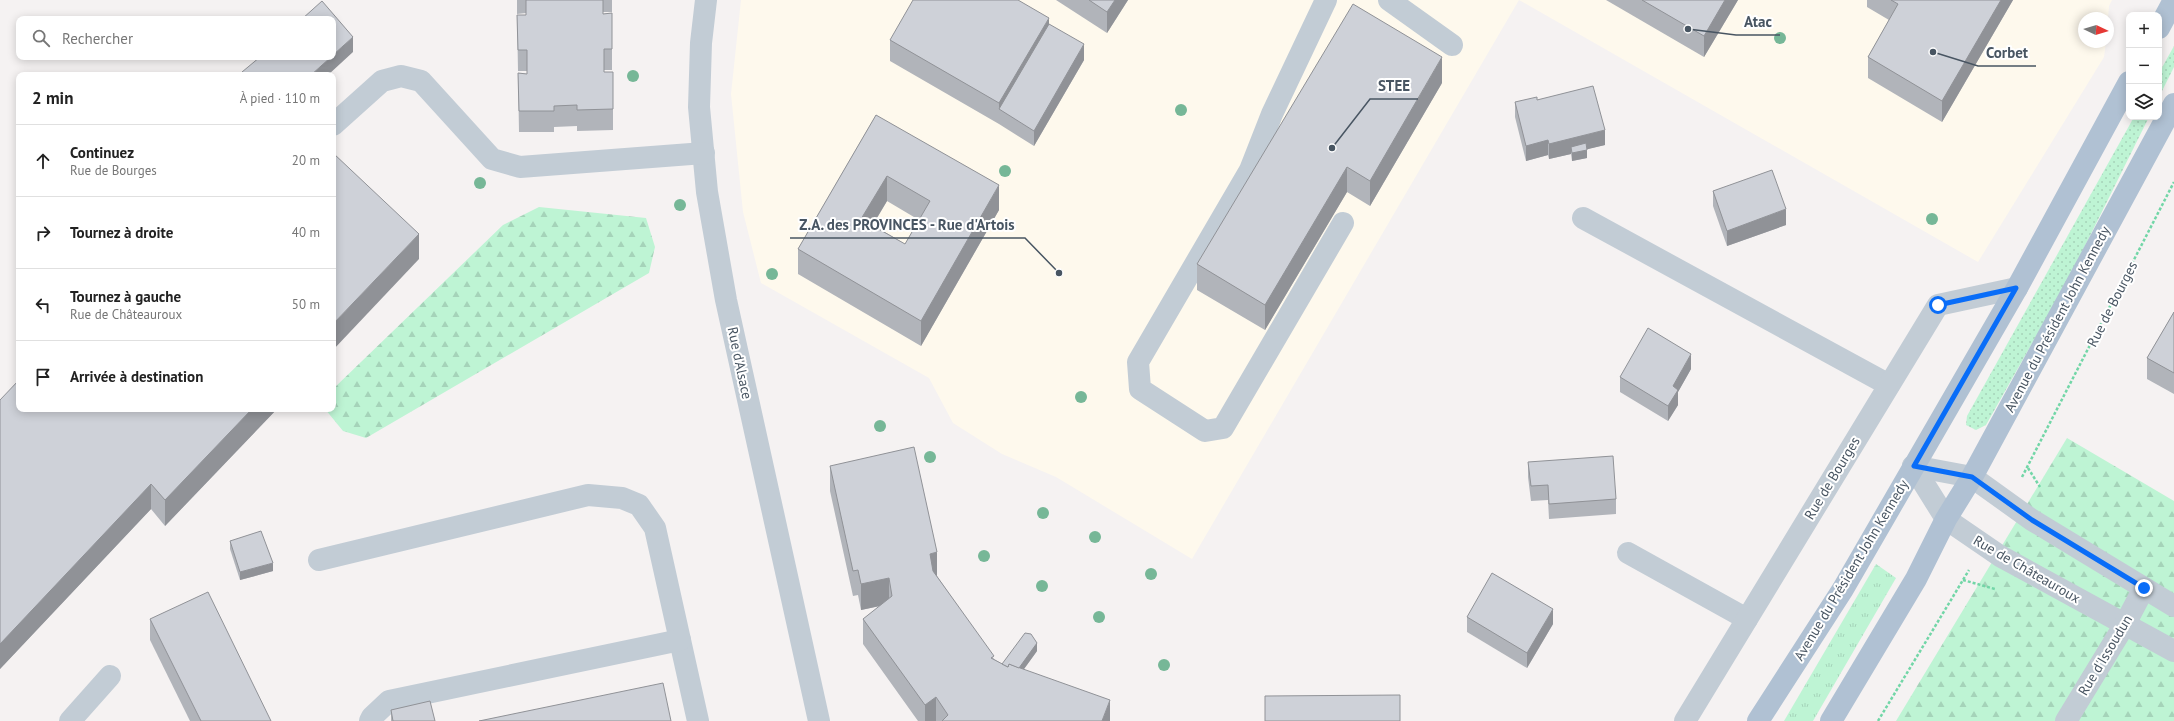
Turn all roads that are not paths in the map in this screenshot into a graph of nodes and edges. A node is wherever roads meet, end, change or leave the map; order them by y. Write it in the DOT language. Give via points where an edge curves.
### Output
graph roads {
  1 [pos="706,0"];
  2 [pos="1326,0"];
  3 [pos="1389,0"];
  4 [pos="2174,0"];
  5 [pos="2162,22"];
  6 [pos="1452,45"];
  7 [pos="2128,84"];
  8 [pos="2174,104"];
  9 [pos="336,122"];
  10 [pos="704,152"];
  11 [pos="1583,218"];
  12 [pos="1343,223"];
  13 [pos="2016,288"];
  14 [pos="1889,385"];
  15 [pos="1914,466"];
  16 [pos="1972,477"];
  17 [pos="1946,519"];
  18 [pos="1628,553"];
  19 [pos="319,560"];
  20 [pos="2144,588"];
  21 [pos="2174,606"];
  22 [pos="1747,619"];
  23 [pos="2125,624"];
  24 [pos="680,640"];
  25 [pos="2174,651"];
  26 [pos="110,676"];
  27 [pos="70,721"];
  28 [pos="370,721"];
  29 [pos="698,721"];
  30 [pos="819,721"];
  31 [pos="1685,721"];
  32 [pos="1758,721"];
  33 [pos="1832,721"];
  34 [pos="2066,721"];
  1 -- 10 [label="street, Rue d'Alsace" via="701,43 699,107"];
  2 -- 12 [label="street" via="1272,114 1250,170 1138,362 1140,389 1205,431 1223,428"];
  3 -- 6 [label="street"];
  4 -- 5 [label="main road"];
  7 -- 13 [label="main road, Avenue du Président John Kennedy"];
  8 -- 16 [label="main road, Avenue du Président John Kennedy"];
  9 -- 10 [label="street" via="382,81 402,76 420,81 492,159 520,167"];
  10 -- 30 [label="street, Rue d'Alsace" via="726,300"];
  11 -- 14 [label="street"];
  13 -- 14 [label="street, Rue de Bourges" via="1938,305"];
  13 -- 15 [label="main road, Avenue du Président John Kennedy"];
  14 -- 22 [label="street, Rue de Bourges"];
  15 -- 16 [label="street"];
  15 -- 17 [label="street, Rue de Châteauroux"];
  15 -- 32 [label="main road, Avenue du Président John Kennedy" via="1843,589"];
  16 -- 17 [label="main road, Avenue du Président John Kennedy"];
  16 -- 20 [label="street" via="2032,520"];
  17 -- 23 [label="street, Rue de Châteauroux" via="2000,556"];
  17 -- 33 [label="main road, Avenue du Président John Kennedy" via="1916,579"];
  18 -- 22 [label="street"];
  19 -- 24 [label="street" via="588,495 622,498 638,505 654,528"];
  20 -- 21 [label="street"];
  20 -- 23 [label="street, Rue d'Issoudun"];
  22 -- 31 [label="street, Rue de Bourges"];
  23 -- 25 [label="street, Rue de Châteauroux"];
  23 -- 34 [label="street, Rue d'Issoudun"];
  24 -- 28 [label="street" via="389,701"];
  24 -- 29 [label="street"];
  26 -- 27 [label="street"];
}
